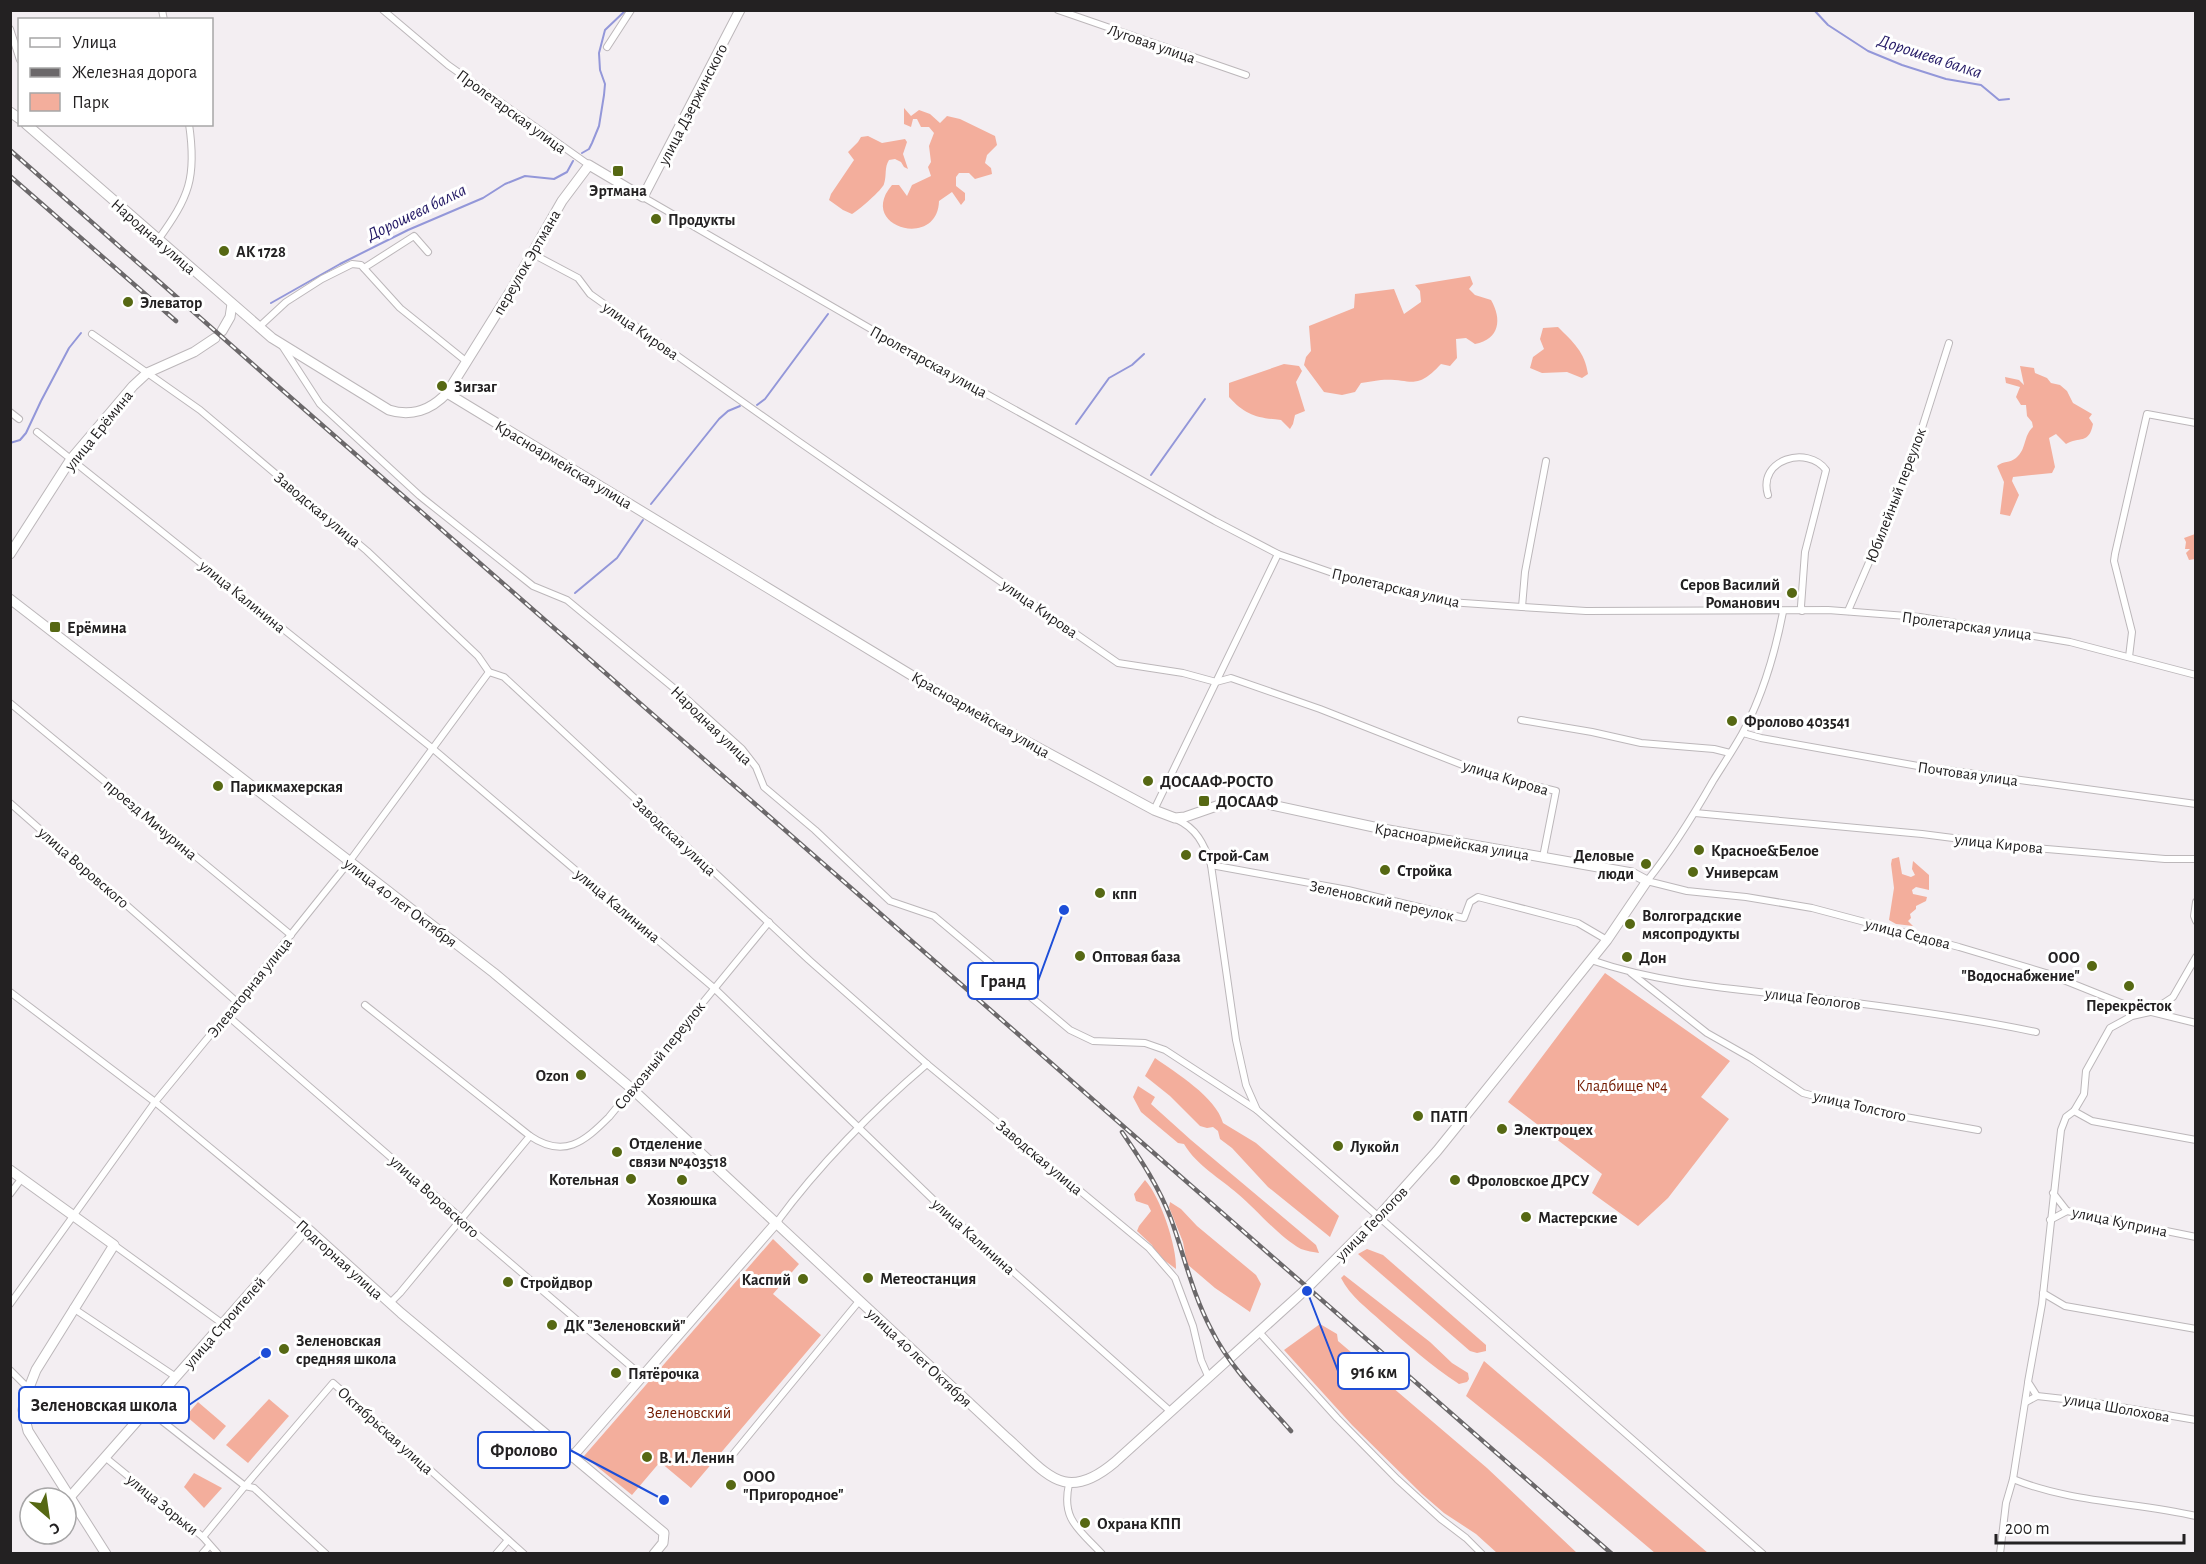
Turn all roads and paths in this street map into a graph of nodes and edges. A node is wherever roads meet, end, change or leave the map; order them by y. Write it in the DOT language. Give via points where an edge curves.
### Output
graph roads {
  1 [pos="383,10"];
  2 [pos="631,10"];
  3 [pos="740,10"];
  4 [pos="1058,10"];
  5 [pos="10,29"];
  6 [pos="607,47"];
  7 [pos="18,54"];
  8 [pos="1246,75"];
  9 [pos="189,126"];
  10 [pos="37,129"];
  11 [pos="589,165"];
  12 [pos="643,197"];
  13 [pos="158,240"];
  14 [pos="428,252"];
  15 [pos="531,253"];
  16 [pos="364,268"];
  17 [pos="232,304"];
  18 [pos="259,327"];
  19 [pos="92,334"];
  20 [pos="1949,343"];
  21 [pos="282,346"];
  22 [pos="467,362"];
  23 [pos="147,373"];
  24 [pos="447,393"];
  25 [pos="10,412"];
  26 [pos="19,419"];
  27 [pos="2196,423"];
  28 [pos="38,432"];
  29 [pos="71,459"];
  30 [pos="1546,461"];
  31 [pos="1768,495"];
  32 [pos="10,554"];
  33 [pos="1278,554"];
  34 [pos="10,599"];
  35 [pos="1522,607"];
  36 [pos="1802,611"];
  37 [pos="1848,611"];
  38 [pos="1783,612"];
  39 [pos="2129,657"];
  40 [pos="489,672"];
  41 [pos="2196,675"];
  42 [pos="1216,682"];
  43 [pos="10,703"];
  44 [pos="1521,720"];
  45 [pos="1743,733"];
  46 [pos="432,748"];
  47 [pos="1730,753"];
  48 [pos="10,803"];
  49 [pos="2196,804"];
  50 [pos="1154,810"];
  51 [pos="1695,813"];
  52 [pos="1175,818"];
  53 [pos="1543,857"];
  54 [pos="2196,859"];
  55 [pos="350,862"];
  56 [pos="1211,865"];
  57 [pos="1647,881"];
  58 [pos="2196,902"];
  59 [pos="2196,921"];
  60 [pos="769,922"];
  61 [pos="291,935"];
  62 [pos="1608,940"];
  63 [pos="2196,957"];
  64 [pos="1591,960"];
  65 [pos="1630,973"];
  66 [pos="714,988"];
  67 [pos="10,992"];
  68 [pos="237,1002"];
  69 [pos="365,1005"];
  70 [pos="2131,1007"];
  71 [pos="2150,1012"];
  72 [pos="2132,1016"];
  73 [pos="229,1017"];
  74 [pos="2196,1023"];
  75 [pos="2036,1032"];
  76 [pos="927,1064"];
  77 [pos="631,1088"];
  78 [pos="155,1102"];
  79 [pos="1257,1110"];
  80 [pos="2074,1111"];
  81 [pos="860,1127"];
  82 [pos="1978,1130"];
  83 [pos="530,1136"];
  84 [pos="2196,1140"];
  85 [pos="10,1170"];
  86 [pos="22,1178"];
  87 [pos="2053,1193"];
  88 [pos="10,1194"];
  89 [pos="2067,1211"];
  90 [pos="75,1215"];
  91 [pos="1378,1217"];
  92 [pos="462,1219"];
  93 [pos="2050,1220"];
  94 [pos="777,1222"];
  95 [pos="307,1228"];
  96 [pos="2196,1237"];
  97 [pos="114,1245"];
  98 [pos="2043,1293"];
  99 [pos="860,1300"];
  100 [pos="390,1303"];
  101 [pos="10,1304"];
  102 [pos="73,1308"];
  103 [pos="223,1324"];
  104 [pos="2196,1329"];
  105 [pos="1258,1332"];
  106 [pos="10,1370"];
  107 [pos="641,1375"];
  108 [pos="1208,1376"];
  109 [pos="176,1377"];
  110 [pos="2028,1382"];
  111 [pos="28,1388"];
  112 [pos="2037,1396"];
  113 [pos="2026,1402"];
  114 [pos="148,1410"];
  115 [pos="1170,1411"];
  116 [pos="2196,1420"];
  117 [pos="734,1453"];
  118 [pos="572,1457"];
  119 [pos="105,1458"];
  120 [pos="2013,1479"];
  121 [pos="1069,1484"];
  122 [pos="63,1486"];
  123 [pos="245,1486"];
  124 [pos="78,1488"];
  125 [pos="78,1510"];
  126 [pos="2196,1516"];
  127 [pos="203,1537"];
  128 [pos="508,1540"];
  129 [pos="209,1546"];
  130 [pos="106,1554"];
  131 [pos="202,1554"];
  132 [pos="218,1554"];
  133 [pos="326,1554"];
  134 [pos="496,1554"];
  135 [pos="524,1554"];
  136 [pos="654,1554"];
  137 [pos="1102,1554"];
  138 [pos="1482,1554"];
  139 [pos="1763,1554"];
  140 [pos="2000,1554"];
  1 -- 11 [label="street, Пролетарская улица" via="448,65"];
  2 -- 6 [label="street"];
  3 -- 12 [label="street, улица Дзержинского"];
  4 -- 8 [label="street, Луговая улица"];
  5 -- 7 [label="street"];
  9 -- 13 [label="street" via="194,154 190,186"];
  10 -- 13 [label="street, Народная улица"];
  11 -- 12 [label="street, Пролетарская улица"];
  11 -- 15 [label="street, переулок Эртмана"];
  12 -- 33 [label="street, Пролетарская улица" via="902,347"];
  13 -- 17 [label="street, Народная улица"];
  14 -- 16 [label="street" via="414,236"];
  15 -- 22 [label="street, переулок Эртмана"];
  15 -- 42 [label="street, улица Кирова" via="578,278 590,294 1118,663"];
  16 -- 18 [label="street" via="352,264 322,279 286,302"];
  16 -- 22 [label="street" via="400,308"];
  17 -- 18 [label="street, Народная улица"];
  17 -- 23 [label="street, улица Ерёмина" via="230,317 219,335 200,349"];
  18 -- 21 [label="street, Народная улица"];
  19 -- 23 [label="street, Заводская улица"];
  20 -- 37 [label="street, Юбилейный переулок" via="1908,472"];
  21 -- 24 [label="street, Народная улица" via="389,410 409,413 434,404"];
  21 -- 79 [label="street, Народная улица" via="320,404 420,496 533,586 567,600 681,694 742,749 756,767 764,788 890,901 934,916 1070,1030 1093,1041 1145,1043 1165,1050"];
  22 -- 24 [label="street, переулок Эртмана"];
  23 -- 29 [label="street, улица Ерёмина"];
  23 -- 40 [label="street, Заводская улица" via="200,410 367,551 478,656"];
  24 -- 50 [label="street, Красноармейская улица" via="972,712"];
  25 -- 26 [label="street"];
  27 -- 39 [label="street" via="2147,414 2114,561 2132,632"];
  28 -- 29 [label="street, улица Калинина"];
  29 -- 32 [label="street, улица Ерёмина"];
  29 -- 46 [label="street, улица Калинина"];
  30 -- 35 [label="street"];
  31 -- 36 [label="street" via="1767,477 1784,459 1808,459 1826,470 1805,552"];
  33 -- 35 [label="street, Пролетарская улица" via="1350,579 1449,602"];
  33 -- 42 [label="street"];
  34 -- 55 [label="street, улица 40 лет Октября"];
  35 -- 38 [label="street, Пролетарская улица"];
  36 -- 37 [label="street, Пролетарская улица"];
  36 -- 38 [label="street, Пролетарская улица"];
  37 -- 39 [label="street, Пролетарская улица" via="2001,629"];
  38 -- 45 [label="street" via="1762,687"];
  39 -- 41 [label="street, Пролетарская улица"];
  40 -- 46 [label="street, Элеваторная улица"];
  40 -- 60 [label="street, Заводская улица" via="504,677"];
  42 -- 50 [label="street"];
  42 -- 53 [label="street, улица Кирова" via="1231,678 1483,772 1556,791"];
  43 -- 61 [label="street, проезд Мичурина"];
  44 -- 47 [label="street" via="1641,743"];
  45 -- 47 [label="street"];
  45 -- 49 [label="street, Почтовая улица" via="1918,766"];
  46 -- 55 [label="street, Элеваторная улица"];
  46 -- 66 [label="street, улица Калинина"];
  47 -- 51 [label="street"];
  48 -- 68 [label="street, улица Воровского"];
  50 -- 52 [label="street, Красноармейская улица"];
  51 -- 54 [label="street, улица Кирова" via="2023,847"];
  51 -- 57 [label="street"];
  52 -- 53 [label="street, Красноармейская улица" via="1228,802 1249,800 1383,830"];
  52 -- 56 [label="street" via="1201,838"];
  53 -- 57 [label="street, Красноармейская улица" via="1632,873"];
  55 -- 61 [label="street, Элеваторная улица"];
  55 -- 77 [label="street, улица 40 лет Октября" via="494,973"];
  56 -- 62 [label="street, Зеленовский переулок" via="1348,890 1464,918 1470,902 1478,897 1578,923"];
  56 -- 79 [label="street" via="1236,1040 1246,1085"];
  57 -- 62 [label="street, улица Геологов"];
  57 -- 70 [label="street, улица Седова" via="1687,891 1812,908 1959,946 2046,973"];
  58 -- 59 [label="street"];
  60 -- 66 [label="street, Совхозный переулок"];
  60 -- 76 [label="street, Заводская улица"];
  61 -- 68 [label="street, Элеваторная улица"];
  62 -- 64 [label="street, улица Геологов"];
  63 -- 71 [label="street" via="2173,997"];
  64 -- 65 [label="street, улица Геологов"];
  64 -- 91 [label="street, улица Геологов" via="1437,1151"];
  65 -- 75 [label="street, улица Геологов" via="1965,1017"];
  65 -- 82 [label="street, улица Толстого" via="1707,1033 1803,1093"];
  66 -- 77 [label="street, Совхозный переулок"];
  66 -- 81 [label="street, улица Калинина"];
  67 -- 78 [label="street, Подгорная улица"];
  68 -- 73 [label="street, Элеваторная улица"];
  69 -- 83 [label="street, Совхозный переулок"];
  70 -- 71 [label="street, улица Седова"];
  70 -- 72 [label="street" via="2135,1011"];
  71 -- 72 [label="street"];
  71 -- 74 [label="street, улица Седова"];
  72 -- 80 [label="street" via="2110,1028 2086,1071 2084,1094"];
  73 -- 78 [label="street, Элеваторная улица"];
  73 -- 92 [label="street, улица Воровского"];
  76 -- 81 [label="street" via="886,1098"];
  76 -- 108 [label="street, Заводская улица" via="1149,1248 1175,1278"];
  77 -- 83 [label="street, Совхозный переулок" via="595,1131 575,1144 552,1147"];
  77 -- 94 [label="street, улица 40 лет Октября"];
  78 -- 90 [label="street, Элеваторная улица"];
  78 -- 95 [label="street, Подгорная улица"];
  79 -- 91 [label="street"];
  80 -- 84 [label="street" via="2092,1121"];
  80 -- 87 [label="street" via="2066,1117 2061,1130"];
  81 -- 94 [label="street"];
  81 -- 115 [label="street, улица Калинина" via="946,1212"];
  83 -- 92 [label="street"];
  85 -- 86 [label="street"];
  86 -- 88 [label="street"];
  86 -- 90 [label="street"];
  87 -- 89 [label="street, улица Куприна"];
  87 -- 93 [label="street"];
  89 -- 93 [label="street"];
  89 -- 96 [label="street, улица Куприна"];
  90 -- 97 [label="street"];
  90 -- 101 [label="street, Элеваторная улица"];
  91 -- 105 [label="street, улица Геологов"];
  91 -- 139 [label="street"];
  92 -- 100 [label="street"];
  92 -- 107 [label="street, улица Воровского"];
  93 -- 98 [label="street"];
  94 -- 99 [label="street, улица 40 лет Октября"];
  94 -- 107 [label="street"];
  95 -- 100 [label="street, Подгорная улица"];
  95 -- 103 [label="street, улица Строителей"];
  97 -- 102 [label="street"];
  97 -- 103 [label="street"];
  98 -- 104 [label="street" via="2065,1305"];
  98 -- 110 [label="street"];
  99 -- 117 [label="street"];
  99 -- 121 [label="street, улица 40 лет Октября" via="1006,1438 1051,1476"];
  100 -- 118 [label="street, Подгорная улица"];
  102 -- 109 [label="street"];
  102 -- 111 [label="street"];
  103 -- 109 [label="street, улица Строителей"];
  105 -- 108 [label="street"];
  105 -- 138 [label="street" via="1397,1479"];
  106 -- 111 [label="street"];
  107 -- 118 [label="street"];
  108 -- 115 [label="street"];
  109 -- 114 [label="street, улица Строителей"];
  110 -- 112 [label="street"];
  110 -- 113 [label="street"];
  111 -- 122 [label="street" via="23,1410 28,1431"];
  112 -- 113 [label="street"];
  112 -- 116 [label="street, улица Шолохова"];
  113 -- 120 [label="street"];
  114 -- 119 [label="street, улица Строителей"];
  114 -- 123 [label="street"];
  115 -- 121 [label="street" via="1102,1473"];
  118 -- 136 [label="street, Подгорная улица" via="664,1533 663,1543"];
  119 -- 124 [label="street, улица Строителей"];
  119 -- 127 [label="street, улица Зорьки"];
  120 -- 126 [label="street" via="2070,1495"];
  120 -- 140 [label="street"];
  121 -- 137 [label="street" via="1066,1505 1070,1519"];
  123 -- 127 [label="street"];
  123 -- 128 [label="street, Октябрьская улица" via="333,1383"];
  123 -- 133 [label="street" via="254,1488"];
  125 -- 130 [label="street"];
  127 -- 129 [label="street, улица Зорьки"];
  128 -- 134 [label="street"];
  128 -- 135 [label="street, Октябрьская улица"];
  129 -- 131 [label="street"];
  129 -- 132 [label="street, улица Зорьки"];
}
